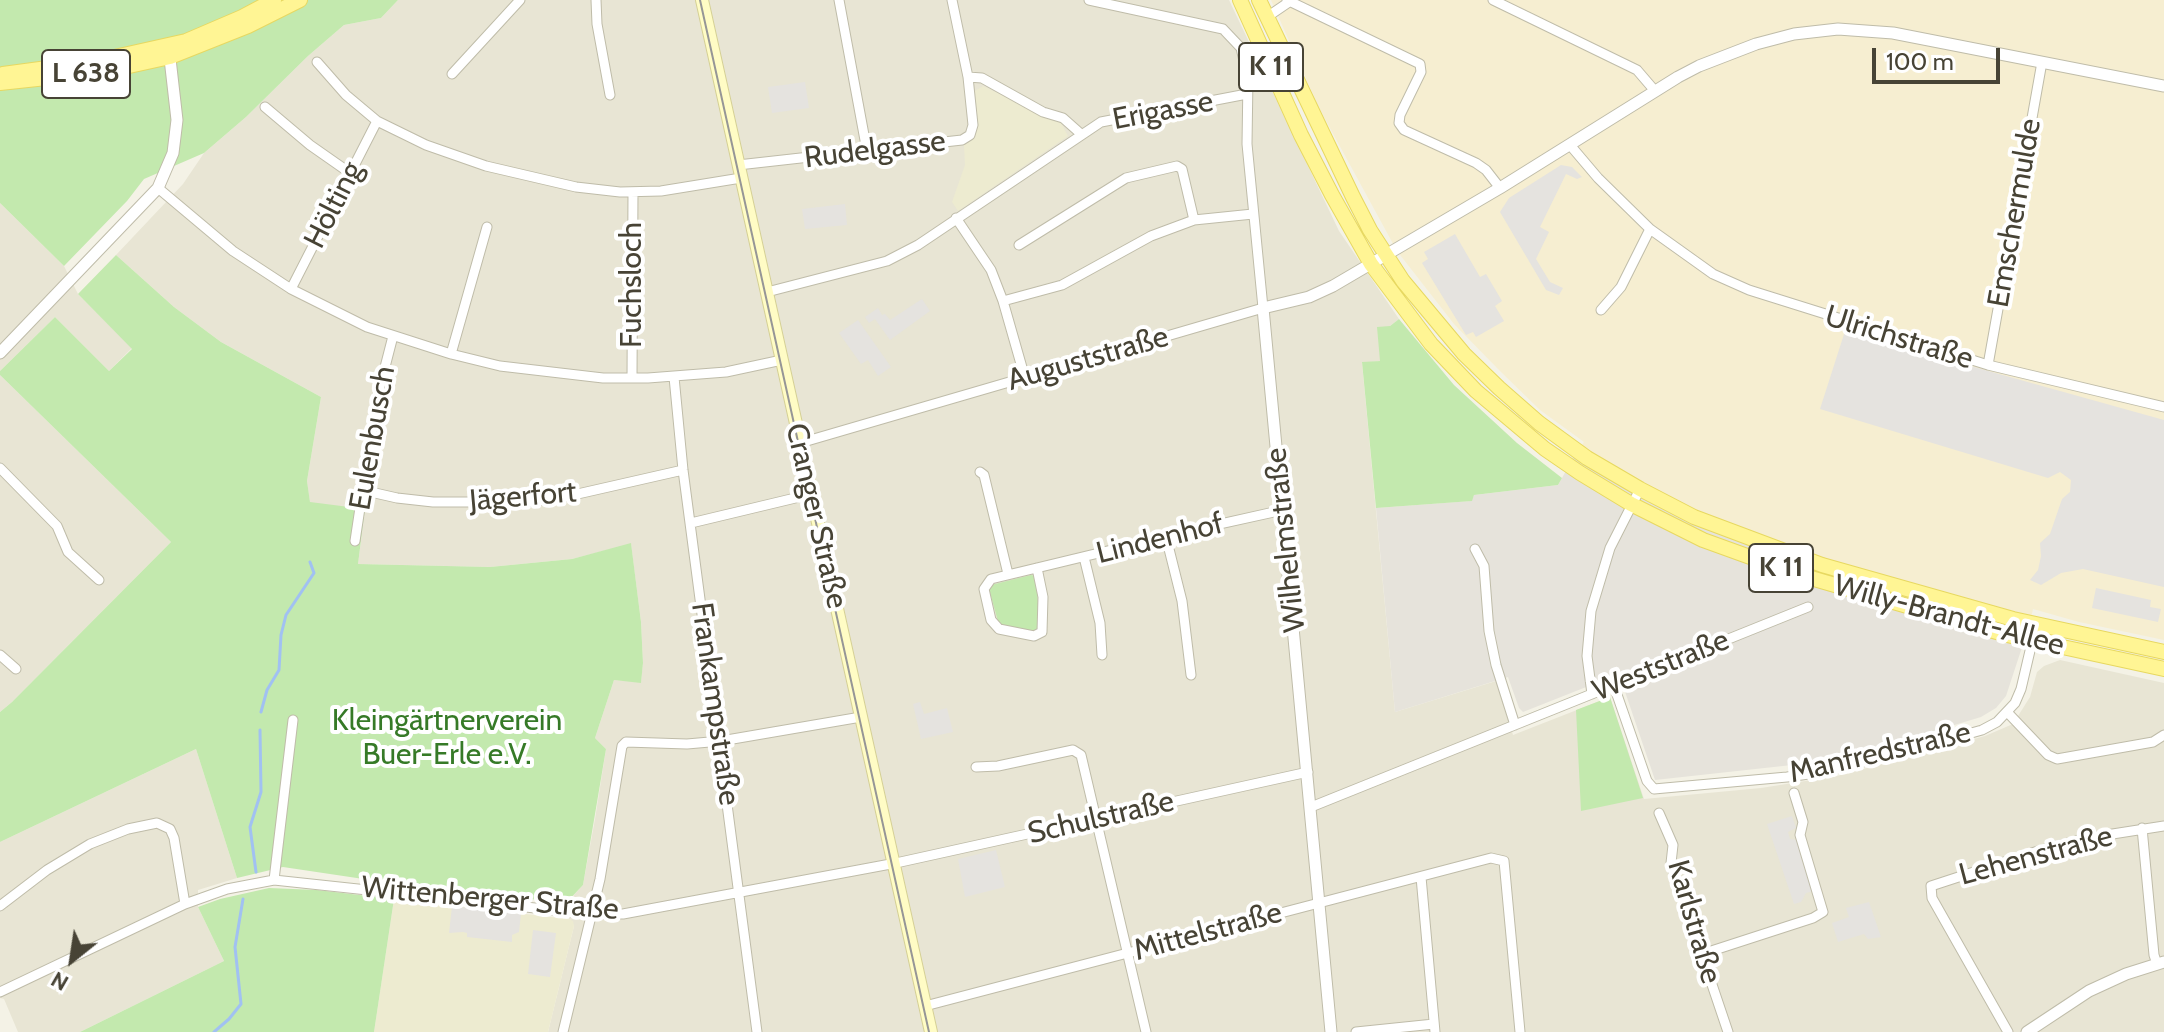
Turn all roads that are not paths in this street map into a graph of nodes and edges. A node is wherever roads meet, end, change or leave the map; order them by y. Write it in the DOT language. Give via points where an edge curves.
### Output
graph roads {
  1 [pos="274,0"];
  2 [pos="300,0"];
  3 [pos="520,0"];
  4 [pos="596,0"];
  5 [pos="702,0"];
  6 [pos="839,0"];
  7 [pos="952,0"];
  8 [pos="1089,0"];
  9 [pos="1240,0"];
  10 [pos="1259,0"];
  11 [pos="1493,0"];
  12 [pos="1288,1"];
  13 [pos="1267,17"];
  14 [pos="169,51"];
  15 [pos="317,62"];
  16 [pos="2042,62"];
  17 [pos="0,74"];
  18 [pos="452,74"];
  19 [pos="968,77"];
  20 [pos="0,83"];
  21 [pos="2164,86"];
  22 [pos="1655,91"];
  23 [pos="1247,94"];
  24 [pos="610,95"];
  25 [pos="265,107"];
  26 [pos="377,121"];
  27 [pos="1081,134"];
  28 [pos="1570,145"];
  29 [pos="867,151"];
  30 [pos="740,171"];
  31 [pos="350,173"];
  32 [pos="158,188"];
  33 [pos="1500,188"];
  34 [pos="633,192"];
  35 [pos="1253,214"];
  36 [pos="956,218"];
  37 [pos="1194,220"];
  38 [pos="487,227"];
  39 [pos="1650,229"];
  40 [pos="1019,245"];
  41 [pos="1385,255"];
  42 [pos="1371,264"];
  43 [pos="291,289"];
  44 [pos="767,292"];
  45 [pos="1003,301"];
  46 [pos="1263,308"];
  47 [pos="1601,310"];
  48 [pos="393,336"];
  49 [pos="0,353"];
  50 [pos="451,354"];
  51 [pos="782,360"];
  52 [pos="1988,365"];
  53 [pos="674,377"];
  54 [pos="632,378"];
  55 [pos="1025,378"];
  56 [pos="2164,407"];
  57 [pos="800,443"];
  58 [pos="0,468"];
  59 [pos="683,470"];
  60 [pos="980,472"];
  61 [pos="1640,489"];
  62 [pos="362,490"];
  63 [pos="812,494"];
  64 [pos="1631,504"];
  65 [pos="1283,510"];
  66 [pos="691,523"];
  67 [pos="1166,537"];
  68 [pos="355,541"];
  69 [pos="1475,549"];
  70 [pos="1084,557"];
  71 [pos="1037,568"];
  72 [pos="1008,574"];
  73 [pos="99,580"];
  74 [pos="1808,607"];
  75 [pos="2036,624"];
  76 [pos="2032,641"];
  77 [pos="2164,652"];
  78 [pos="0,655"];
  79 [pos="1102,655"];
  80 [pos="16,669"];
  81 [pos="2164,669"];
  82 [pos="1191,675"];
  83 [pos="1614,686"];
  84 [pos="1592,694"];
  85 [pos="2008,713"];
  86 [pos="861,717"];
  87 [pos="293,720"];
  88 [pos="1515,725"];
  89 [pos="2164,735"];
  90 [pos="721,741"];
  91 [pos="976,767"];
  92 [pos="1308,772"];
  93 [pos="1794,793"];
  94 [pos="1311,807"];
  95 [pos="1659,813"];
  96 [pos="1096,818"];
  97 [pos="2164,826"];
  98 [pos="2142,828"];
  99 [pos="894,864"];
  100 [pos="1421,877"];
  101 [pos="274,880"];
  102 [pos="740,892"];
  103 [pos="1319,903"];
  104 [pos="185,904"];
  105 [pos="0,906"];
  106 [pos="591,914"];
  107 [pos="1126,953"];
  108 [pos="1702,954"];
  109 [pos="2160,963"];
  110 [pos="1,990"];
  111 [pos="925,1006"];
  112 [pos="1435,1028"];
  113 [pos="563,1032"];
  114 [pos="757,1032"];
  115 [pos="931,1032"];
  116 [pos="1146,1032"];
  117 [pos="1331,1032"];
  118 [pos="1356,1032"];
  119 [pos="1520,1032"];
  120 [pos="1728,1032"];
  121 [pos="2008,1032"];
  122 [pos="2027,1032"];
  1 -- 14 [label="main road, L 638"];
  2 -- 14 [label="main road, L 638" via="248,26"];
  3 -- 18 [label="street"];
  4 -- 24 [label="street"];
  5 -- 30 [label="main road, Cranger Straße"];
  6 -- 29 [label="street"];
  7 -- 19 [label="street, Rudelgasse"];
  8 -- 23 [label="street, Wilhelmstraße" via="1223,29 1241,48"];
  9 -- 42 [label="main road, Willy-Brandt-Allee / K 11" via="1301,135"];
  10 -- 13 [label="main road, Willy-Brandt-Allee / K 11"];
  11 -- 22 [label="street" via="1637,70"];
  12 -- 13 [label="street"];
  12 -- 33 [label="street" via="1420,64 1399,123 1476,163"];
  13 -- 41 [label="main road, Willy-Brandt-Allee / K 11"];
  14 -- 17 [label="main road, L 638"];
  14 -- 20 [label="main road, L 638" via="102,72"];
  14 -- 32 [label="street" via="176,131"];
  15 -- 26 [label="street, Rudelgasse"];
  16 -- 21 [label="street, Auguststraße"];
  16 -- 22 [label="street, Auguststraße" via="1893,33 1838,29 1756,44 1699,66"];
  16 -- 52 [label="street, Emschermulde"];
  19 -- 27 [label="street" via="982,78 1063,118"];
  19 -- 29 [label="street, Rudelgasse" via="970,135"];
  22 -- 28 [label="street, Auguststraße"];
  23 -- 27 [label="street, Erigasse" via="1101,122"];
  23 -- 35 [label="street, Wilhelmstraße"];
  25 -- 31 [label="street"];
  26 -- 31 [label="street, Hölting"];
  26 -- 34 [label="street, Rudelgasse" via="486,166 576,187"];
  27 -- 36 [label="street, Erigasse"];
  28 -- 33 [label="street, Auguststraße"];
  28 -- 39 [label="street, Ulrichstraße"];
  29 -- 30 [label="street, Rudelgasse"];
  30 -- 34 [label="street, Rudelgasse" via="661,191"];
  30 -- 44 [label="main road, Cranger Straße"];
  31 -- 43 [label="street, Hölting"];
  32 -- 43 [label="street" via="233,251"];
  32 -- 49 [label="street"];
  33 -- 41 [label="street, Auguststraße"];
  34 -- 54 [label="street, Fuchsloch"];
  35 -- 37 [label="street"];
  35 -- 46 [label="street, Wilhelmstraße"];
  36 -- 44 [label="street, Erigasse" via="887,261"];
  36 -- 45 [label="street" via="991,270"];
  37 -- 40 [label="street" via="1177,166 1126,178"];
  37 -- 45 [label="street" via="1151,236 1062,285"];
  38 -- 50 [label="street"];
  39 -- 47 [label="street" via="1621,287"];
  39 -- 52 [label="street, Ulrichstraße" via="1713,274 1749,290"];
  41 -- 42 [label="street, Auguststraße"];
  41 -- 61 [label="main road, Willy-Brandt-Allee / K 11" via="1464,354 1499,388 1587,458"];
  42 -- 46 [label="street, Auguststraße" via="1309,297"];
  42 -- 64 [label="main road, Willy-Brandt-Allee / K 11" via="1431,344 1476,391 1557,457"];
  43 -- 48 [label="street"];
  44 -- 51 [label="main road, Cranger Straße"];
  45 -- 55 [label="street"];
  46 -- 55 [label="street, Auguststraße"];
  46 -- 65 [label="street, Wilhelmstraße"];
  48 -- 50 [label="street"];
  48 -- 62 [label="street, Eulenbusch"];
  50 -- 54 [label="street" via="563,375"];
  51 -- 53 [label="street"];
  51 -- 57 [label="main road, Cranger Straße"];
  52 -- 56 [label="street, Ulrichstraße"];
  53 -- 54 [label="street"];
  53 -- 59 [label="street, Frankampstraße"];
  55 -- 57 [label="street, Auguststraße"];
  57 -- 63 [label="main road, Cranger Straße"];
  58 -- 73 [label="street" via="57,526 68,552"];
  59 -- 62 [label="street, Jägerfort" via="525,502 433,502"];
  59 -- 66 [label="street, Frankampstraße"];
  60 -- 72 [label="street"];
  61 -- 64 [label="street"];
  61 -- 75 [label="main road, Willy-Brandt-Allee / K 11" via="1694,517 1822,565"];
  62 -- 68 [label="street, Eulenbusch"];
  63 -- 66 [label="street"];
  63 -- 86 [label="main road, Cranger Straße"];
  64 -- 76 [label="main road, Willy-Brandt-Allee / K 11" via="1703,540 1797,574"];
  64 -- 84 [label="street" via="1610,548 1591,611 1587,656"];
  65 -- 67 [label="street, Lindenhof"];
  65 -- 92 [label="street, Wilhelmstraße"];
  66 -- 90 [label="street, Frankampstraße"];
  67 -- 70 [label="street, Lindenhof"];
  67 -- 82 [label="street" via="1182,601"];
  69 -- 88 [label="street" via="1484,566 1496,665"];
  70 -- 71 [label="street, Lindenhof"];
  70 -- 79 [label="street"];
  71 -- 72 [label="street, Lindenhof"];
  71 -- 72 [label="street" via="1044,610 1039,635 999,629 991,620 984,589 991,579"];
  74 -- 83 [label="street, Weststraße"];
  75 -- 76 [label="street, Manfredstraße"];
  75 -- 77 [label="main road, Willy-Brandt-Allee / K 11"];
  76 -- 81 [label="main road, Willy-Brandt-Allee / K 11"];
  76 -- 85 [label="street, Manfredstraße" via="2021,689"];
  78 -- 80 [label="street"];
  83 -- 84 [label="street, Weststraße"];
  83 -- 85 [label="street, Manfredstraße" via="1654,789 1816,773 1982,730"];
  84 -- 88 [label="street, Weststraße"];
  85 -- 89 [label="street" via="2057,759 2153,742"];
  86 -- 90 [label="street"];
  86 -- 99 [label="main road, Cranger Straße"];
  87 -- 101 [label="street"];
  88 -- 94 [label="street, Weststraße"];
  90 -- 102 [label="street, Frankampstraße"];
  90 -- 106 [label="street" via="622,746"];
  91 -- 96 [label="street" via="1073,750 1081,755"];
  92 -- 94 [label="street, Wilhelmstraße"];
  92 -- 96 [label="street, Schulstraße"];
  93 -- 108 [label="street" via="1803,822 1800,835 1823,912"];
  94 -- 103 [label="street, Wilhelmstraße"];
  95 -- 108 [label="street, Karlstraße" via="1673,845 1671,863"];
  96 -- 99 [label="street, Schulstraße"];
  96 -- 107 [label="street"];
  97 -- 98 [label="street, Lehenstraße"];
  98 -- 109 [label="street" via="2154,955"];
  98 -- 121 [label="street, Lehenstraße" via="2038,851 1931,886 1932,898"];
  99 -- 102 [label="street, Wittenberger Straße"];
  99 -- 111 [label="main road, Cranger Straße"];
  100 -- 103 [label="street, Mittelstraße"];
  100 -- 112 [label="street"];
  100 -- 119 [label="street, Mittelstraße" via="1491,858 1504,861"];
  101 -- 104 [label="street, Wittenberger Straße"];
  101 -- 106 [label="street, Wittenberger Straße"];
  102 -- 106 [label="street, Wittenberger Straße" via="623,914"];
  102 -- 114 [label="street, Frankampstraße"];
  103 -- 107 [label="street, Mittelstraße"];
  103 -- 117 [label="street, Wilhelmstraße"];
  104 -- 105 [label="street" via="174,838 170,829 157,823 90,844"];
  104 -- 110 [label="street, Wittenberger Straße"];
  106 -- 113 [label="street"];
  107 -- 111 [label="street, Mittelstraße"];
  107 -- 116 [label="street"];
  108 -- 120 [label="street, Karlstraße"];
  109 -- 122 [label="street" via="2089,991"];
  111 -- 115 [label="main road, Cranger Straße"];
  112 -- 118 [label="street"];
}
